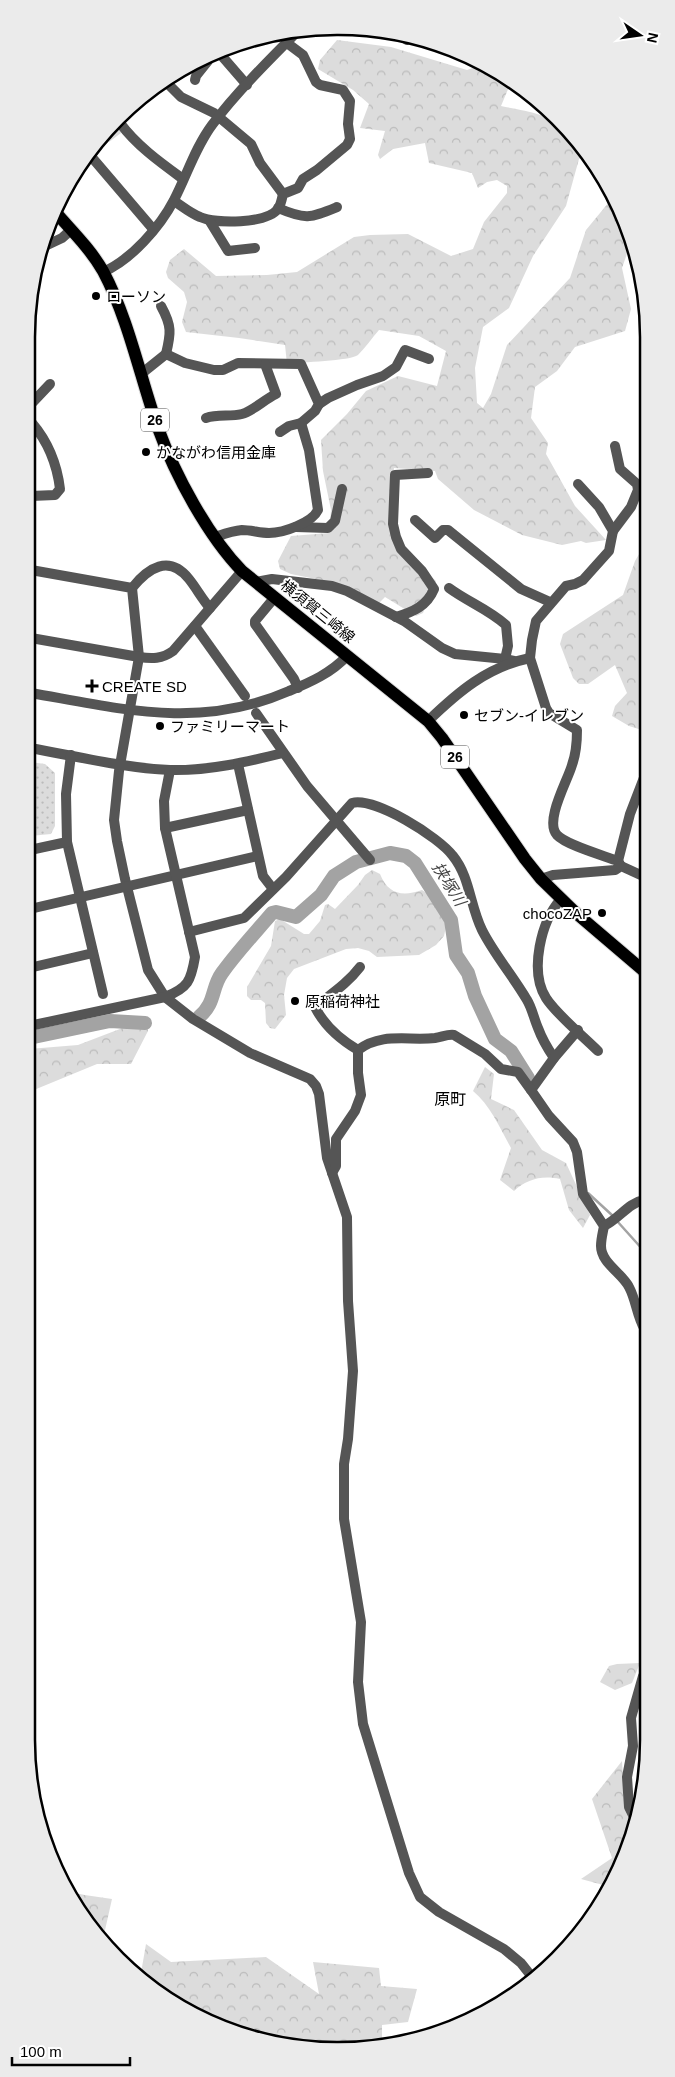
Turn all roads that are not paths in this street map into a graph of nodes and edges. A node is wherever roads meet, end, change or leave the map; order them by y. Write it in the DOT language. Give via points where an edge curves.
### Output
graph roads {
  1 [pos="292,39"];
  2 [pos="287,40"];
  3 [pos="223,58"];
  4 [pos="204,66"];
  5 [pos="195,80"];
  6 [pos="247,85"];
  7 [pos="170,86"];
  8 [pos="219,116"];
  9 [pos="122,126"];
  10 [pos="93,159"];
  11 [pos="183,179"];
  12 [pos="283,194"];
  13 [pos="174,201"];
  14 [pos="337,207"];
  15 [pos="278,208"];
  16 [pos="60,217"];
  17 [pos="208,220"];
  18 [pos="153,229"];
  19 [pos="72,230"];
  20 [pos="50,244"];
  21 [pos="254,248"];
  22 [pos="103,272"];
  23 [pos="161,306"];
  24 [pos="166,354"];
  25 [pos="429,359"];
  26 [pos="264,364"];
  27 [pos="141,374"];
  28 [pos="50,384"];
  29 [pos="35,400"];
  30 [pos="319,404"];
  31 [pos="206,418"];
  32 [pos="301,423"];
  33 [pos="35,427"];
  34 [pos="280,432"];
  35 [pos="615,446"];
  36 [pos="428,473"];
  37 [pos="578,484"];
  38 [pos="342,489"];
  39 [pos="35,496"];
  40 [pos="415,520"];
  41 [pos="296,527"];
  42 [pos="613,530"];
  43 [pos="215,537"];
  44 [pos="35,571"];
  45 [pos="242,571"];
  46 [pos="256,582"];
  47 [pos="132,588"];
  48 [pos="449,588"];
  49 [pos="275,597"];
  50 [pos="550,602"];
  51 [pos="210,608"];
  52 [pos="396,617"];
  53 [pos="195,626"];
  54 [pos="35,639"];
  55 [pos="347,656"];
  56 [pos="139,657"];
  57 [pos="530,658"];
  58 [pos="509,660"];
  59 [pos="298,688"];
  60 [pos="35,694"];
  61 [pos="245,696"];
  62 [pos="130,710"];
  63 [pos="256,713"];
  64 [pos="428,721"];
  65 [pos="35,749"];
  66 [pos="283,753"];
  67 [pos="71,755"];
  68 [pos="120,764"];
  69 [pos="238,764"];
  70 [pos="170,770"];
  71 [pos="640,788"];
  72 [pos="248,810"];
  73 [pos="335,820"];
  74 [pos="165,828"];
  75 [pos="67,842"];
  76 [pos="35,849"];
  77 [pos="258,856"];
  78 [pos="368,858"];
  79 [pos="620,864"];
  80 [pos="640,874"];
  81 [pos="175,876"];
  82 [pos="541,879"];
  83 [pos="127,886"];
  84 [pos="273,889"];
  85 [pos="79,897"];
  86 [pos="561,899"];
  87 [pos="35,908"];
  88 [pos="189,932"];
  89 [pos="93,953"];
  90 [pos="35,967"];
  91 [pos="360,967"];
  92 [pos="640,968"];
  93 [pos="103,994"];
  94 [pos="165,997"];
  95 [pos="35,1025"];
  96 [pos="578,1030"];
  97 [pos="358,1050"];
  98 [pos="598,1051"];
  99 [pos="554,1058"];
  100 [pos="531,1090"];
  101 [pos="332,1174"];
  102 [pos="640,1201"];
  103 [pos="604,1226"];
  104 [pos="640,1317"];
  105 [pos="640,1686"];
  106 [pos="631,1812"];
  107 [pos="529,1973"];
  1 -- 12 [label="street" via="316,82 343,90 350,101 350,139 318,170 303,179 298,188"];
  2 -- 6 [label="street"];
  3 -- 6 [label="street"];
  4 -- 5 [label="street"];
  6 -- 8 [label="street"];
  7 -- 8 [label="street" via="181,97"];
  8 -- 11 [label="street" via="198,146"];
  8 -- 12 [label="street" via="250,144"];
  9 -- 11 [label="street" via="137,143"];
  10 -- 18 [label="street"];
  11 -- 13 [label="street"];
  12 -- 15 [label="street"];
  13 -- 17 [label="street"];
  13 -- 18 [label="street"];
  14 -- 15 [label="street" via="314,216 299,217"];
  15 -- 17 [label="street" via="269,215 254,219"];
  16 -- 19 [label="main road, 横須賀三崎線 / 26"];
  17 -- 21 [label="street" via="228,251"];
  18 -- 22 [label="street" via="128,258"];
  19 -- 20 [label="street"];
  19 -- 22 [label="main road, 横須賀三崎線 / 26"];
  22 -- 27 [label="main road, 横須賀三崎線 / 26" via="119,307"];
  23 -- 24 [label="street" via="170,326"];
  24 -- 26 [label="street" via="185,363 214,370 223,370 238,363"];
  24 -- 27 [label="street"];
  25 -- 30 [label="street" via="405,350 396,368 384,376 356,385"];
  26 -- 30 [label="street" via="301,364"];
  26 -- 31 [label="street" via="276,394 244,413"];
  27 -- 43 [label="main road, 横須賀三崎線 / 26" via="158,428 175,467"];
  28 -- 29 [label="street"];
  30 -- 32 [label="street"];
  32 -- 34 [label="street"];
  32 -- 41 [label="street" via="309,450 318,510 315,516"];
  33 -- 39 [label="street" via="51,451 60,490 55,495"];
  35 -- 42 [label="street" via="620,469 638,490 631,507"];
  36 -- 52 [label="street" via="395,474 393,524 396,538 401,549 434,589 430,599 418,609"];
  37 -- 42 [label="street" via="599,507"];
  38 -- 41 [label="street" via="335,521 328,528"];
  40 -- 50 [label="street" via="436,538 443,530 448,530 521,588"];
  41 -- 43 [label="street" via="270,533 240,530"];
  42 -- 50 [label="street" via="609,551 583,580 566,586"];
  43 -- 45 [label="main road, 横須賀三崎線 / 26"];
  44 -- 47 [label="street"];
  45 -- 46 [label="main road, 横須賀三崎線 / 26"];
  45 -- 51 [label="street"];
  46 -- 49 [label="main road, 横須賀三崎線 / 26"];
  46 -- 52 [label="street" via="272,579 332,586"];
  47 -- 51 [label="street" via="153,567 166,565 189,578"];
  47 -- 56 [label="street"];
  48 -- 58 [label="street" via="506,624"];
  49 -- 55 [label="main road, 横須賀三崎線 / 26"];
  49 -- 59 [label="street" via="254,624"];
  50 -- 57 [label="street" via="536,621"];
  51 -- 53 [label="street"];
  52 -- 58 [label="street" via="455,654"];
  53 -- 56 [label="street" via="168,654 158,658"];
  53 -- 61 [label="street"];
  54 -- 56 [label="street"];
  55 -- 59 [label="street" via="329,672"];
  55 -- 64 [label="main road, 横須賀三崎線 / 26"];
  56 -- 62 [label="street"];
  57 -- 58 [label="street"];
  57 -- 79 [label="street" via="549,713 577,730 573,764 556,808 555,833"];
  58 -- 64 [label="street" via="478,678"];
  59 -- 62 [label="street" via="261,702 213,712 178,715"];
  60 -- 62 [label="street"];
  62 -- 68 [label="street"];
  63 -- 66 [label="street"];
  64 -- 82 [label="main road, 横須賀三崎線 / 26"];
  65 -- 67 [label="street"];
  66 -- 69 [label="street"];
  66 -- 73 [label="street"];
  67 -- 68 [label="street"];
  67 -- 75 [label="street" via="66,794"];
  68 -- 70 [label="street"];
  68 -- 83 [label="street" via="114,820"];
  69 -- 70 [label="street"];
  69 -- 72 [label="street"];
  70 -- 74 [label="street" via="164,810"];
  71 -- 79 [label="street" via="630,814"];
  72 -- 74 [label="street"];
  72 -- 77 [label="street"];
  73 -- 78 [label="street"];
  73 -- 84 [label="street"];
  73 -- 99 [label="street" via="352,803 365,802 390,811 446,848 464,875 482,930 528,1002 538,1030"];
  74 -- 81 [label="street"];
  75 -- 76 [label="street"];
  75 -- 85 [label="street"];
  77 -- 81 [label="street"];
  77 -- 84 [label="street" via="263,876"];
  79 -- 80 [label="street"];
  79 -- 82 [label="street" via="615,870 553,875"];
  81 -- 83 [label="street"];
  81 -- 88 [label="street"];
  82 -- 86 [label="main road, 横須賀三崎線 / 26"];
  83 -- 85 [label="street"];
  83 -- 94 [label="street" via="144,958 153,981"];
  84 -- 88 [label="street" via="244,918"];
  85 -- 87 [label="street"];
  85 -- 89 [label="street"];
  86 -- 92 [label="main road, 横須賀三崎線 / 26"];
  86 -- 96 [label="street" via="542,934 538,962 541,986 545,997"];
  88 -- 94 [label="street" via="195,957 190,978 181,991"];
  89 -- 90 [label="street"];
  89 -- 93 [label="street"];
  91 -- 97 [label="street" via="315,1006 326,1024"];
  94 -- 95 [label="street"];
  94 -- 101 [label="street" via="193,1019 250,1053 310,1079 318,1094"];
  96 -- 98 [label="street"];
  96 -- 99 [label="street"];
  97 -- 100 [label="street" via="388,1038 434,1038 454,1034 501,1069 518,1072"];
  97 -- 101 [label="street" via="361,1095 355,1111 336,1139 336,1166"];
  99 -- 100 [label="street"];
  100 -- 103 [label="street" via="573,1142 583,1194"];
  101 -- 107 [label="street" via="347,1217 353,1371 344,1464 344,1519 361,1622 358,1676 362,1724 409,1873 420,1897 439,1912 504,1949"];
  102 -- 103 [label="street"];
  103 -- 104 [label="street" via="603,1255 624,1277"];
  105 -- 106 [label="street" via="631,1718 633,1746 627,1777"];
}
